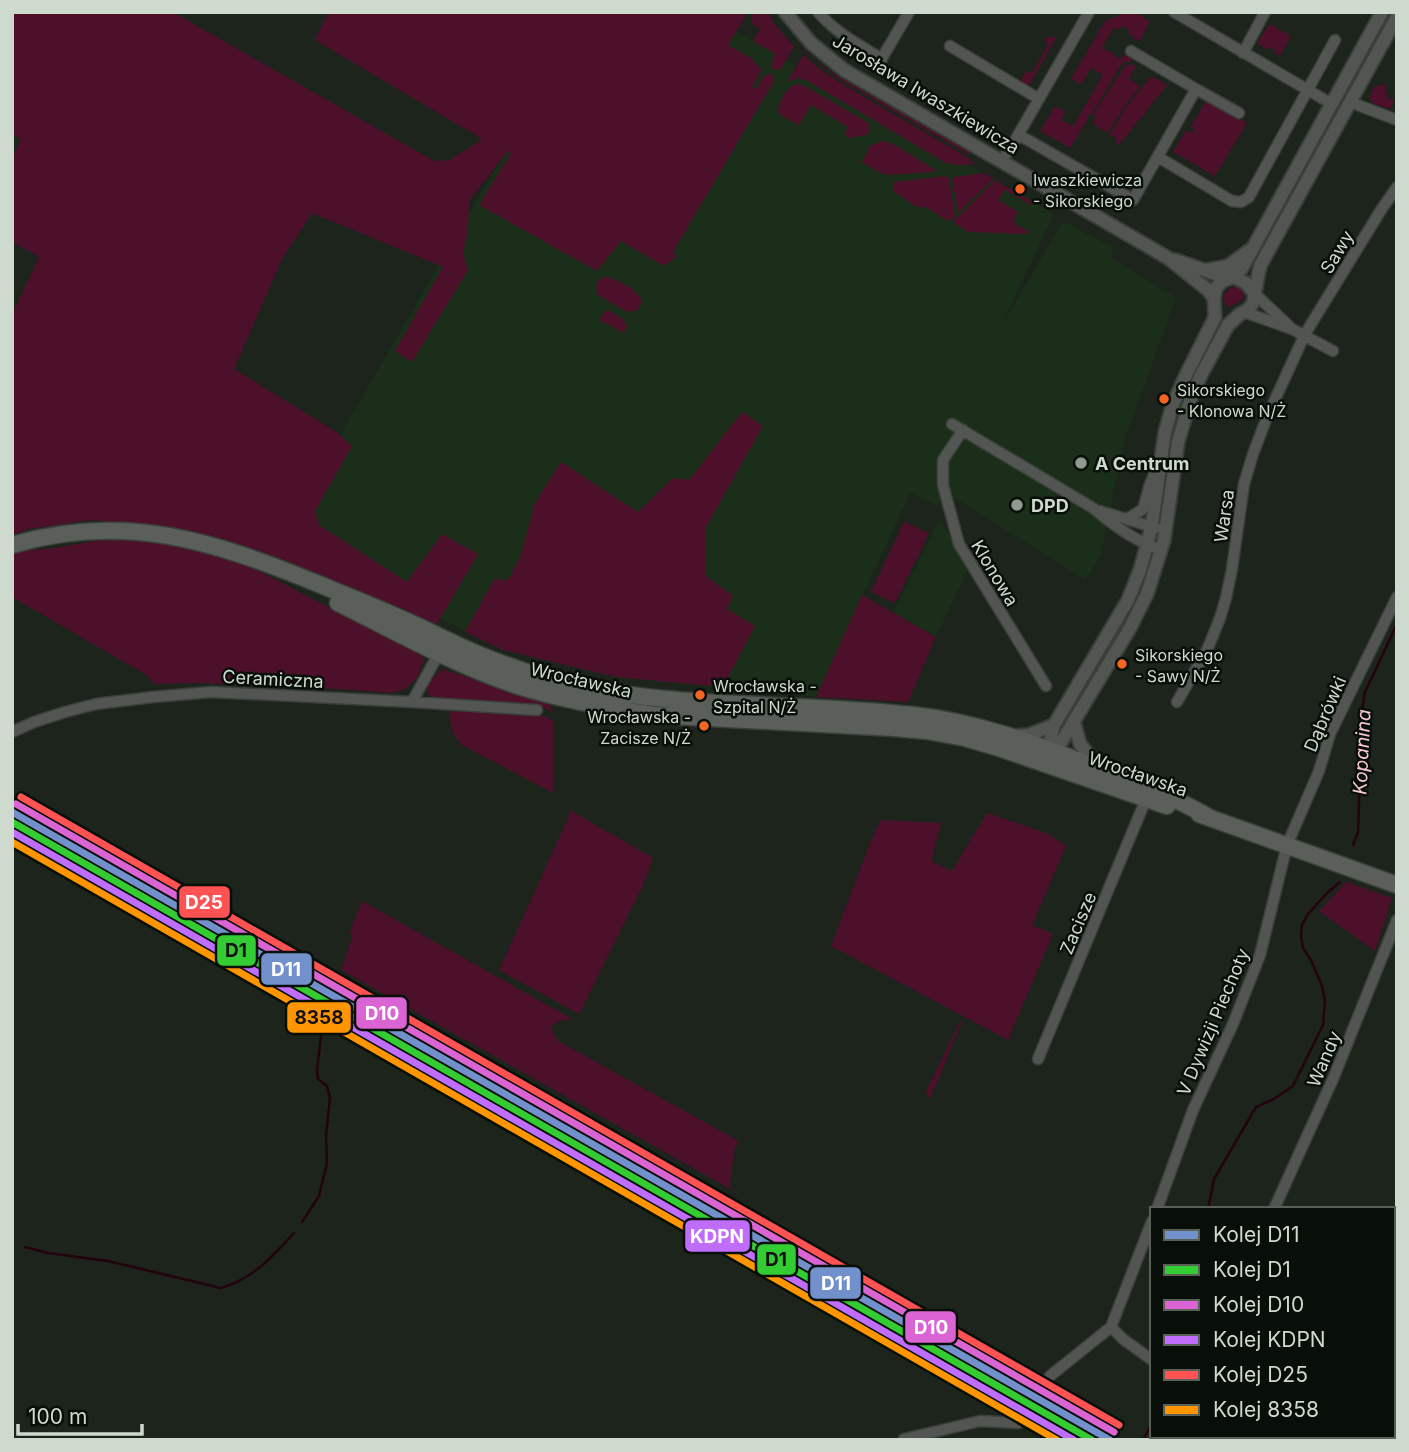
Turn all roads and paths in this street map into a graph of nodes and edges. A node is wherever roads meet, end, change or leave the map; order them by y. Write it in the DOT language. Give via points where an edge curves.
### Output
graph roads {
  1 [pos="785,12"];
  2 [pos="818,12"];
  3 [pos="909,12"];
  4 [pos="1089,12"];
  5 [pos="1174,12"];
  6 [pos="1265,12"];
  7 [pos="1382,12"];
  8 [pos="1397,17"];
  9 [pos="1335,40"];
  10 [pos="950,47"];
  11 [pos="1134,52"];
  12 [pos="1243,53"];
  13 [pos="1196,89"];
  14 [pos="1308,90"];
  15 [pos="1039,99"];
  16 [pos="1350,102"];
  17 [pos="1332,103"];
  18 [pos="1239,113"];
  19 [pos="1397,120"];
  20 [pos="1019,135"];
  21 [pos="1158,157"];
  22 [pos="1001,160"];
  23 [pos="1397,187"];
  24 [pos="1253,248"];
  25 [pos="1168,258"];
  26 [pos="1205,270"];
  27 [pos="1231,278"];
  28 [pos="1255,294"];
  29 [pos="1214,299"];
  30 [pos="1242,313"];
  31 [pos="1292,329"];
  32 [pos="1305,334"];
  33 [pos="1333,351"];
  34 [pos="952,424"];
  35 [pos="963,430"];
  36 [pos="1160,461"];
  37 [pos="1093,508"];
  38 [pos="1127,519"];
  39 [pos="1152,526"];
  40 [pos="1166,531"];
  41 [pos="12,545"];
  42 [pos="1147,545"];
  43 [pos="1162,550"];
  44 [pos="255,560"];
  45 [pos="1397,597"];
  46 [pos="439,653"];
  47 [pos="1046,686"];
  48 [pos="412,702"];
  49 [pos="1177,702"];
  50 [pos="537,710"];
  51 [pos="1074,722"];
  52 [pos="1054,726"];
  53 [pos="12,732"];
  54 [pos="1010,736"];
  55 [pos="1051,750"];
  56 [pos="1020,754"];
  57 [pos="1064,769"];
  58 [pos="1100,769"];
  59 [pos="1146,799"];
  60 [pos="1207,816"];
  61 [pos="1287,845"];
  62 [pos="1396,880"];
  63 [pos="1397,920"];
  64 [pos="1038,1059"];
  65 [pos="1158,1207"];
  66 [pos="1275,1207"];
  67 [pos="1150,1226"];
  68 [pos="1111,1327"];
  69 [pos="1150,1359"];
  70 [pos="904,1439"];
  1 -- 22 [label="street, Jarosława Iwaszkiewicza" via="810,43 844,70"];
  2 -- 3 [label="street" via="880,62"];
  4 -- 15 [label="street"];
  5 -- 12 [label="street"];
  6 -- 12 [label="street"];
  7 -- 17 [label="street"];
  8 -- 16 [label="street"];
  9 -- 14 [label="street"];
  10 -- 15 [label="street"];
  11 -- 13 [label="street"];
  12 -- 14 [label="street"];
  13 -- 18 [label="street"];
  13 -- 21 [label="street"];
  14 -- 17 [label="street"];
  14 -- 21 [label="street" via="1241,202"];
  15 -- 20 [label="street"];
  16 -- 19 [label="street"];
  16 -- 28 [label="street" via="1261,264"];
  17 -- 24 [label="street"];
  20 -- 21 [label="street" via="1133,200"];
  20 -- 22 [label="street"];
  22 -- 25 [label="street, Jarosława Iwaszkiewicza"];
  23 -- 32 [label="street, Sawy"];
  24 -- 26 [label="street" via="1228,265"];
  24 -- 27 [label="street"];
  25 -- 26 [label="street, Jarosława Iwaszkiewicza"];
  25 -- 29 [label="street, Jarosława Iwaszkiewicza"];
  26 -- 27 [label="street, Jarosława Iwaszkiewicza"];
  27 -- 28 [label="street" via="1246,283"];
  27 -- 29 [label="street" via="1219,284"];
  28 -- 30 [label="street"];
  28 -- 31 [label="street"];
  29 -- 30 [label="street" via="1223,311"];
  29 -- 36 [label="street" via="1214,317 1174,404"];
  30 -- 31 [label="street"];
  30 -- 40 [label="street" via="1224,332 1191,398 1178,442"];
  31 -- 32 [label="street"];
  32 -- 33 [label="street"];
  32 -- 49 [label="street, Warsa" via="1267,417 1244,484 1220,618"];
  34 -- 35 [label="street"];
  35 -- 37 [label="street"];
  35 -- 47 [label="street, Klonowa" via="943,460 943,485 958,544"];
  36 -- 38 [label="street" via="1143,509"];
  36 -- 39 [label="street"];
  37 -- 38 [label="street"];
  37 -- 42 [label="street"];
  38 -- 39 [label="street"];
  39 -- 40 [label="street"];
  39 -- 42 [label="street"];
  40 -- 43 [label="street"];
  41 -- 44 [label="main road, Wrocławska" via="54,534 140,531 194,540"];
  42 -- 43 [label="street"];
  42 -- 52 [label="street" via="1128,600"];
  43 -- 51 [label="street" via="1138,614"];
  44 -- 46 [label="main road, Wrocławska"];
  44 -- 54 [label="main road, Wrocławska" via="485,657 574,685 653,699 911,715 968,723"];
  45 -- 61 [label="street, Dąbrówki" via="1330,734"];
  46 -- 48 [label="street"];
  46 -- 56 [label="main road, Wrocławska" via="517,686 615,709 928,731"];
  48 -- 50 [label="street, Ceramiczna"];
  48 -- 53 [label="street, Ceramiczna" via="212,692 96,704"];
  51 -- 55 [label="street"];
  51 -- 58 [label="street" via="1080,744"];
  52 -- 54 [label="street"];
  52 -- 55 [label="street"];
  54 -- 55 [label="main road, Wrocławska"];
  55 -- 56 [label="street"];
  55 -- 57 [label="street"];
  55 -- 58 [label="main road, Wrocławska"];
  56 -- 57 [label="main road, Wrocławska"];
  57 -- 59 [label="main road, Wrocławska"];
  58 -- 60 [label="main road, Wrocławska"];
  59 -- 60 [label="main road, Wrocławska"];
  59 -- 64 [label="street, Zacisze"];
  60 -- 61 [label="main road, Wrocławska"];
  61 -- 62 [label="main road, Wrocławska"];
  61 -- 65 [label="street, V Dywizji Piechoty" via="1260,955 1193,1110"];
  63 -- 66 [label="street, Wandy"];
  67 -- 68 [label="street"];
  68 -- 69 [label="street"];
  68 -- 70 [label="street" via="1050,1376 1018,1423 979,1421"];
}
